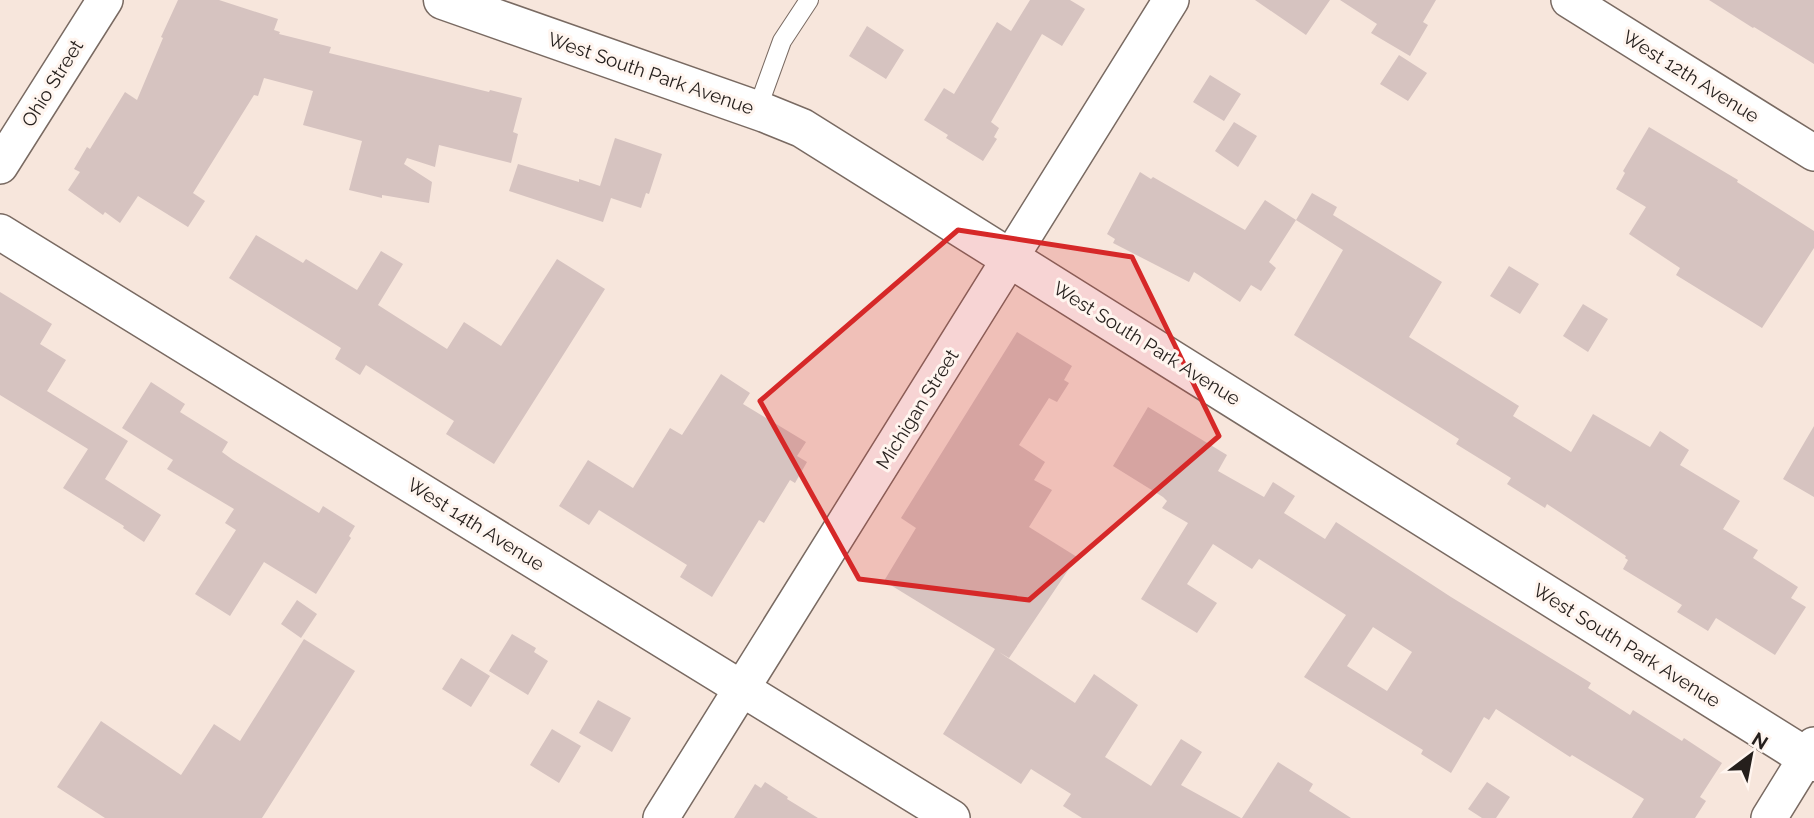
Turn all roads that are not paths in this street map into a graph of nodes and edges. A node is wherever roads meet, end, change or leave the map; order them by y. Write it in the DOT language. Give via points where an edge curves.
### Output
graph roads {
  1 [pos="105,0"];
  2 [pos="443,0"];
  3 [pos="809,0"];
  4 [pos="1171,0"];
  5 [pos="1569,0"];
  6 [pos="757,110"];
  7 [pos="1814,153"];
  8 [pos="0,166"];
  9 [pos="0,232"];
  10 [pos="1012,258"];
  11 [pos="741,687"];
  12 [pos="1812,755"];
  13 [pos="661,818"];
  14 [pos="952,818"];
  15 [pos="1769,818"];
  1 -- 8 [label="street, Ohio Street"];
  2 -- 6 [label="main road, West South Park Avenue"];
  3 -- 6 [label="lane" via="782,41"];
  4 -- 10 [label="street, Michigan Street"];
  5 -- 7 [label="street, West 12th Avenue"];
  6 -- 10 [label="main road, West South Park Avenue" via="802,128"];
  9 -- 11 [label="street, West 14th Avenue"];
  10 -- 11 [label="street, Michigan Street"];
  10 -- 12 [label="main road, West South Park Avenue"];
  11 -- 13 [label="street, Michigan Street"];
  11 -- 14 [label="street, West 14th Avenue"];
  12 -- 15 [label="street"];
}
